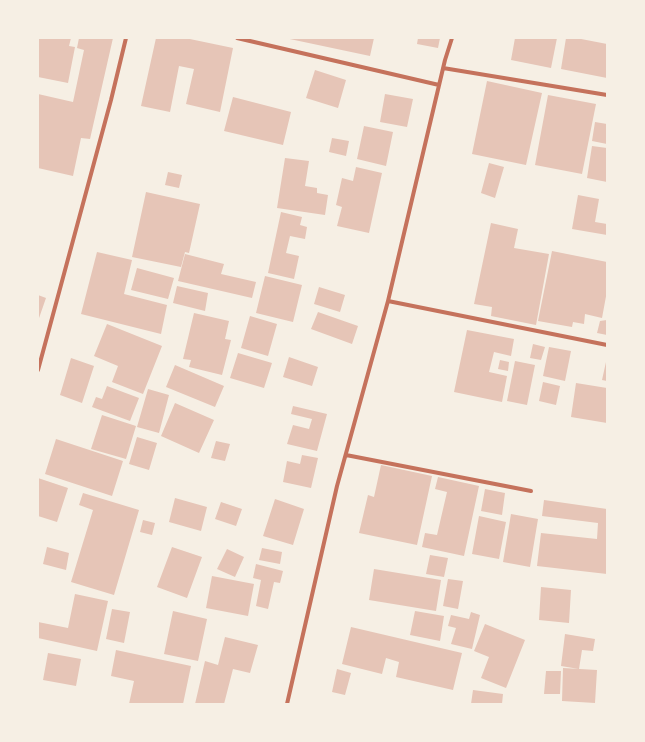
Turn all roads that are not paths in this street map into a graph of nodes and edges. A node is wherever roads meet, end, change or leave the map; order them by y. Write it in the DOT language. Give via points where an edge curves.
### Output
graph roads {
  1 [pos="126,38"];
  2 [pos="237,38"];
  3 [pos="452,38"];
  4 [pos="443,68"];
  5 [pos="439,85"];
  6 [pos="607,95"];
  7 [pos="388,301"];
  8 [pos="607,345"];
  9 [pos="38,370"];
  10 [pos="346,455"];
  11 [pos="531,491"];
  12 [pos="286,704"];
  1 -- 9 [label="street"];
  2 -- 5 [label="street"];
  3 -- 4 [label="street"];
  4 -- 5 [label="street"];
  4 -- 6 [label="street"];
  5 -- 7 [label="street"];
  7 -- 8 [label="street"];
  7 -- 10 [label="street"];
  10 -- 11 [label="street"];
  10 -- 12 [label="street"];
}
